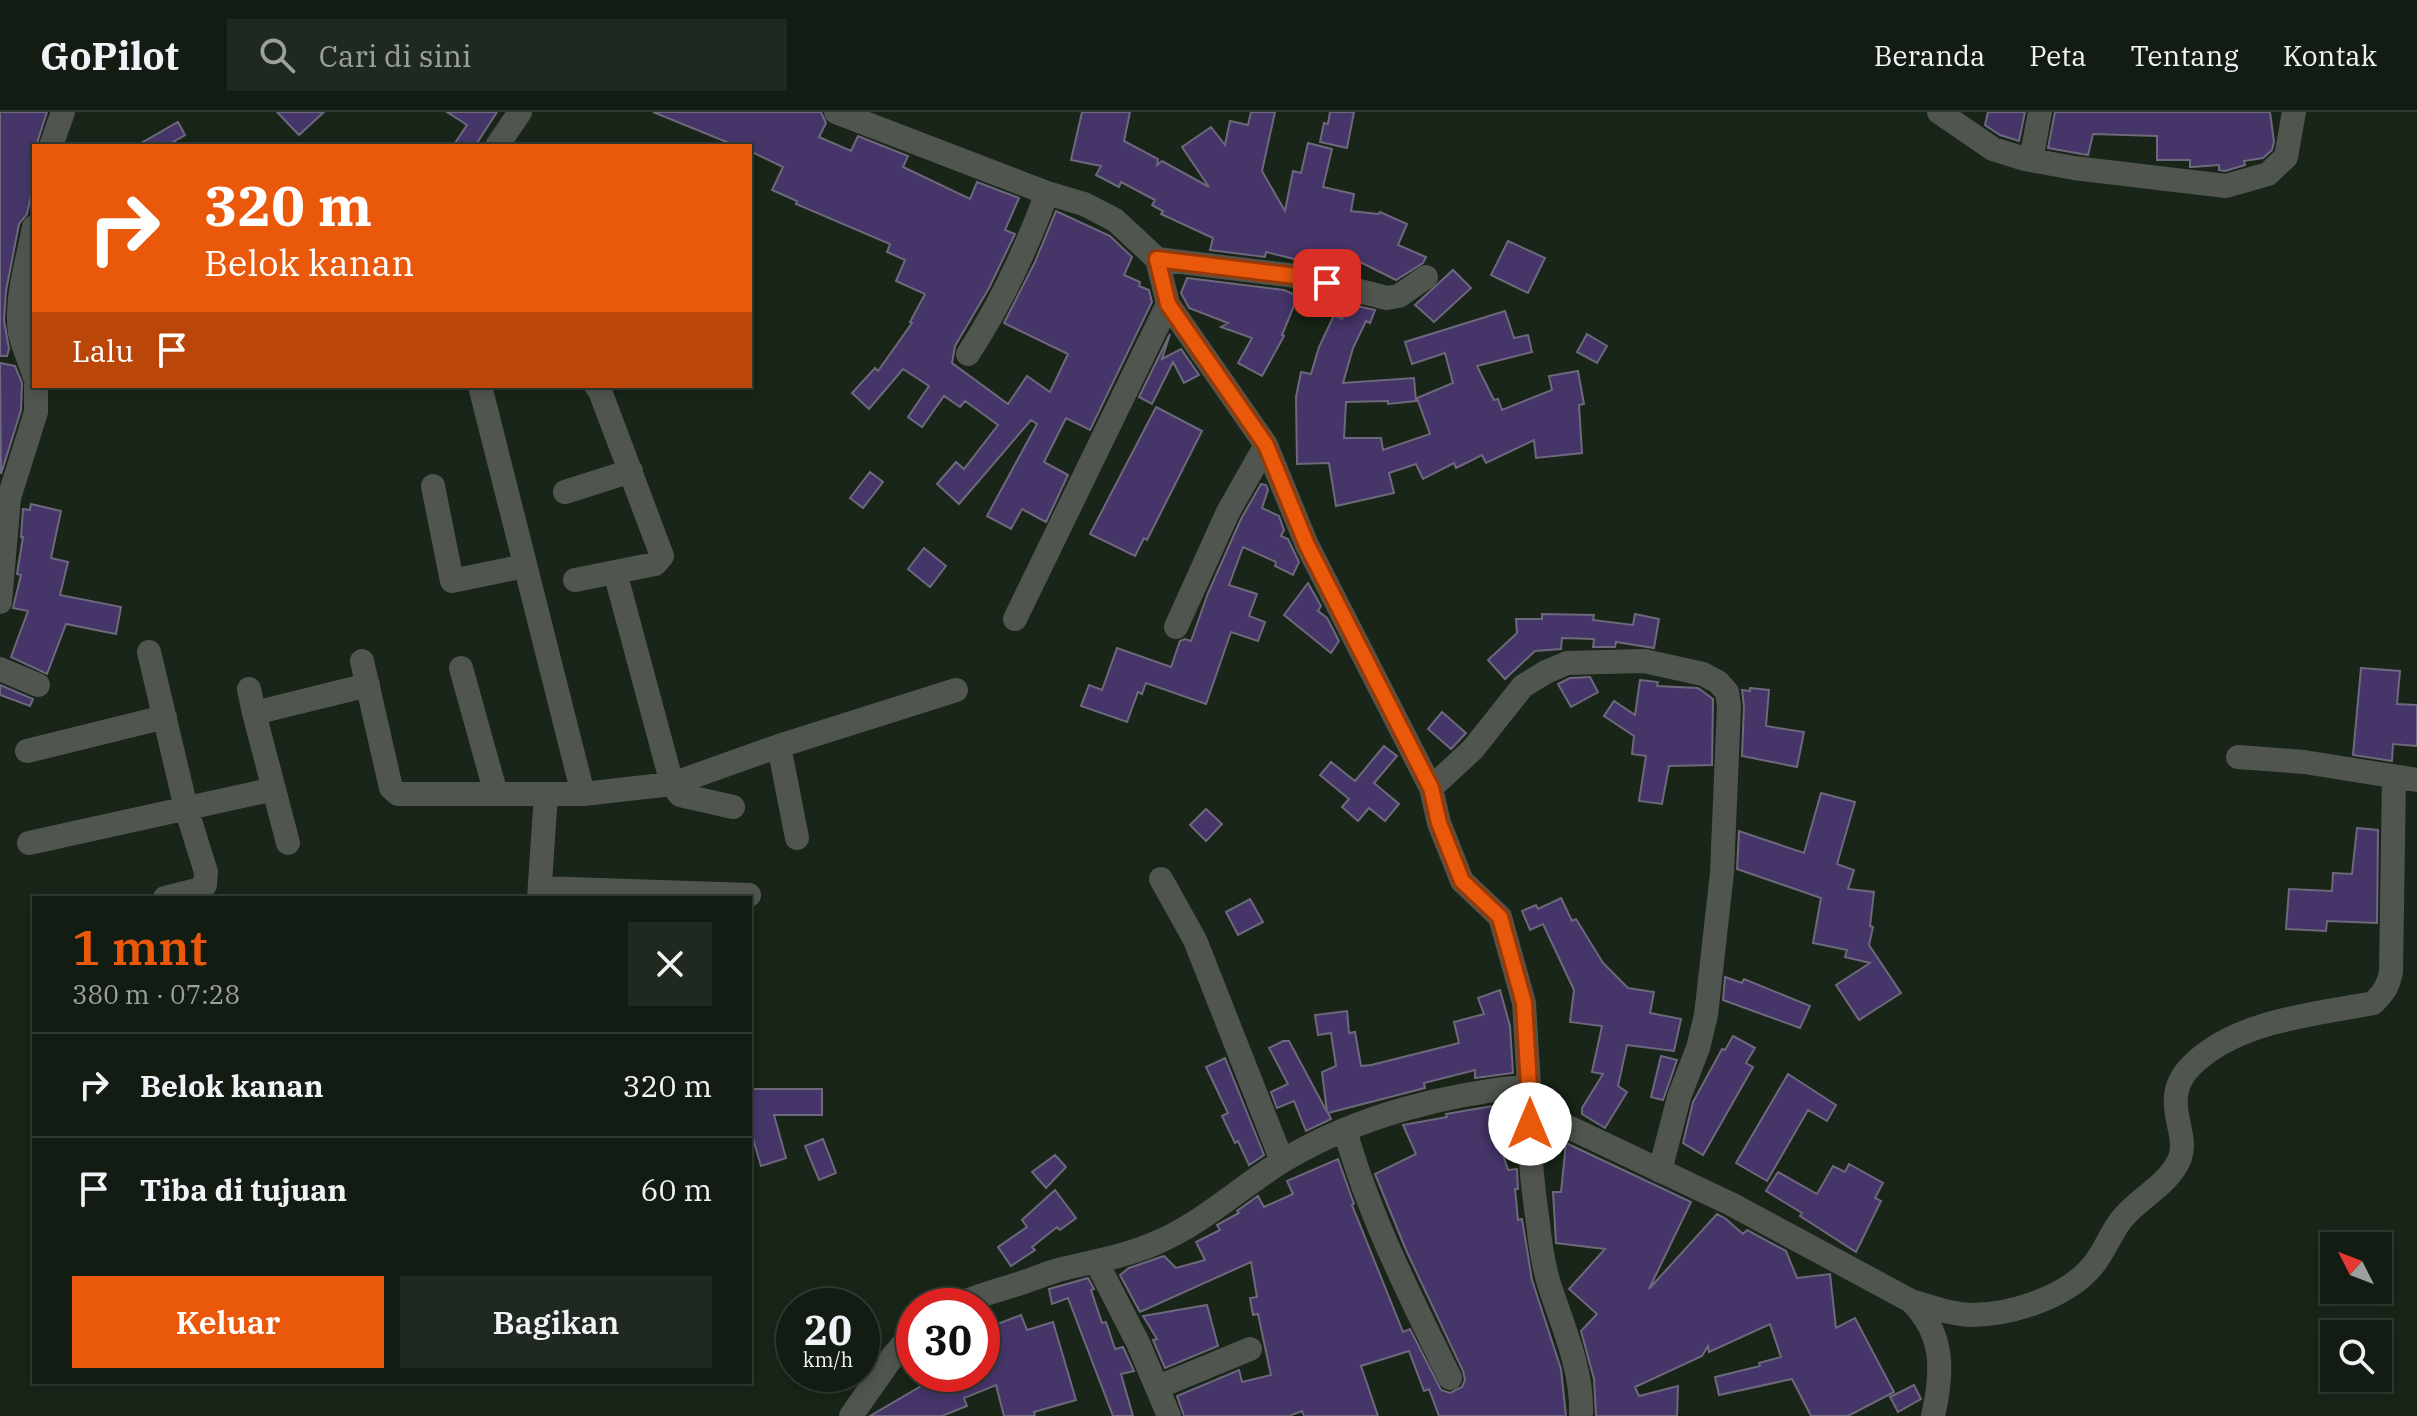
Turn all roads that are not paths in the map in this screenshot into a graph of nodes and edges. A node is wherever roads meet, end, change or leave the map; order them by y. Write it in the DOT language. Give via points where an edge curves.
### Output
graph roads {
  1 [pos="63,112"];
  2 [pos="520,112"];
  3 [pos="836,112"];
  4 [pos="1939,112"];
  5 [pos="2040,112"];
  6 [pos="2294,112"];
  7 [pos="52,144"];
  8 [pos="498,144"];
  9 [pos="2031,160"];
  10 [pos="1047,193"];
  11 [pos="32,237"];
  12 [pos="1157,259"];
  13 [pos="1426,277"];
  14 [pos="19,299"];
  15 [pos="1168,304"];
  16 [pos="968,354"];
  17 [pos="32,369"];
  18 [pos="36,388"];
  19 [pos="480,388"];
  20 [pos="598,388"];
  21 [pos="1266,445"];
  22 [pos="11,456"];
  23 [pos="631,471"];
  24 [pos="433,486"];
  25 [pos="565,492"];
  26 [pos="2,545"];
  27 [pos="525,566"];
  28 [pos="615,572"];
  29 [pos="575,580"];
  30 [pos="0,602"];
  31 [pos="1015,619"];
  32 [pos="1176,627"];
  33 [pos="149,652"];
  34 [pos="362,661"];
  35 [pos="461,668"];
  36 [pos="0,669"];
  37 [pos="38,685"];
  38 [pos="368,685"];
  39 [pos="956,690"];
  40 [pos="165,717"];
  41 [pos="779,746"];
  42 [pos="27,751"];
  43 [pos="2238,757"];
  44 [pos="2405,778"];
  45 [pos="672,784"];
  46 [pos="1431,788"];
  47 [pos="274,789"];
  48 [pos="496,794"];
  49 [pos="546,794"];
  50 [pos="583,794"];
  51 [pos="733,807"];
  52 [pos="186,808"];
  53 [pos="797,838"];
  54 [pos="29,843"];
  55 [pos="288,843"];
  56 [pos="1161,879"];
  57 [pos="539,893"];
  58 [pos="749,895"];
  59 [pos="173,896"];
  60 [pos="1531,1093"];
  61 [pos="1345,1130"];
  62 [pos="1282,1161"];
  63 [pos="1660,1171"];
  64 [pos="1097,1263"];
  65 [pos="997,1288"];
  66 [pos="1911,1301"];
  67 [pos="1250,1349"];
  68 [pos="896,1353"];
  69 [pos="1450,1378"];
  70 [pos="1158,1387"];
  71 [pos="851,1416"];
  72 [pos="1169,1416"];
  73 [pos="1581,1416"];
  74 [pos="1933,1416"];
  1 -- 7 [label="street"];
  2 -- 8 [label="street"];
  3 -- 10 [label="street"];
  4 -- 9 [label="street" via="1993,149"];
  5 -- 9 [label="street"];
  6 -- 9 [label="street" via="2286,157 2268,174 2226,186"];
  10 -- 12 [label="street" via="1115,220"];
  10 -- 16 [label="street" via="1028,247"];
  11 -- 14 [label="street"];
  12 -- 13 [label="street" via="1304,277 1387,298"];
  12 -- 15 [label="street"];
  14 -- 17 [label="street" via="20,333"];
  15 -- 21 [label="street"];
  15 -- 31 [label="street"];
  18 -- 22 [label="street" via="36,412"];
  19 -- 27 [label="street"];
  20 -- 23 [label="street"];
  21 -- 32 [label="street" via="1228,512"];
  21 -- 46 [label="street" via="1307,545"];
  22 -- 26 [label="street"];
  23 -- 25 [label="street"];
  23 -- 28 [label="street" via="662,556 655,564"];
  24 -- 27 [label="street" via="452,581"];
  26 -- 30 [label="street"];
  27 -- 50 [label="street"];
  28 -- 29 [label="street"];
  28 -- 45 [label="street"];
  33 -- 40 [label="street"];
  34 -- 38 [label="street"];
  35 -- 48 [label="street"];
  36 -- 37 [label="street"];
  38 -- 47 [label="street" via="251,701"];
  38 -- 48 [label="street" via="394,791"];
  39 -- 41 [label="street"];
  40 -- 42 [label="street"];
  40 -- 52 [label="street"];
  41 -- 45 [label="street"];
  41 -- 53 [label="street"];
  43 -- 44 [label="street"];
  44 -- 66 [label="street" via="2391,972 2383,994 2373,1003 2241,1034 2193,1064 2175,1098 2181,1156 2122,1219 2088,1272 2072,1285 1990,1314 1952,1313"];
  45 -- 50 [label="street"];
  45 -- 51 [label="street" via="680,795"];
  46 -- 60 [label="street" via="1462,881 1500,917 1524,1003"];
  46 -- 63 [label="street" via="1473,749 1523,686 1567,663 1644,661 1703,674 1727,692 1722,873 1706,1015"];
  47 -- 52 [label="street"];
  47 -- 55 [label="street"];
  48 -- 49 [label="street"];
  49 -- 50 [label="street"];
  49 -- 57 [label="street"];
  52 -- 54 [label="street"];
  52 -- 59 [label="street" via="206,872 205,885"];
  56 -- 62 [label="street" via="1195,940"];
  57 -- 58 [label="street"];
  60 -- 61 [label="street" via="1439,1101"];
  60 -- 63 [label="street" via="1560,1123"];
  60 -- 73 [label="street" via="1530,1167 1542,1258 1577,1373"];
  61 -- 62 [label="street"];
  61 -- 69 [label="street" via="1357,1172"];
  62 -- 64 [label="street" via="1182,1231"];
  63 -- 66 [label="street"];
  64 -- 65 [label="street"];
  64 -- 70 [label="street"];
  66 -- 74 [label="street" via="1925,1316 1937,1343 1940,1367"];
  67 -- 70 [label="street"];
  68 -- 71 [label="street"];
  70 -- 72 [label="street"];
}
